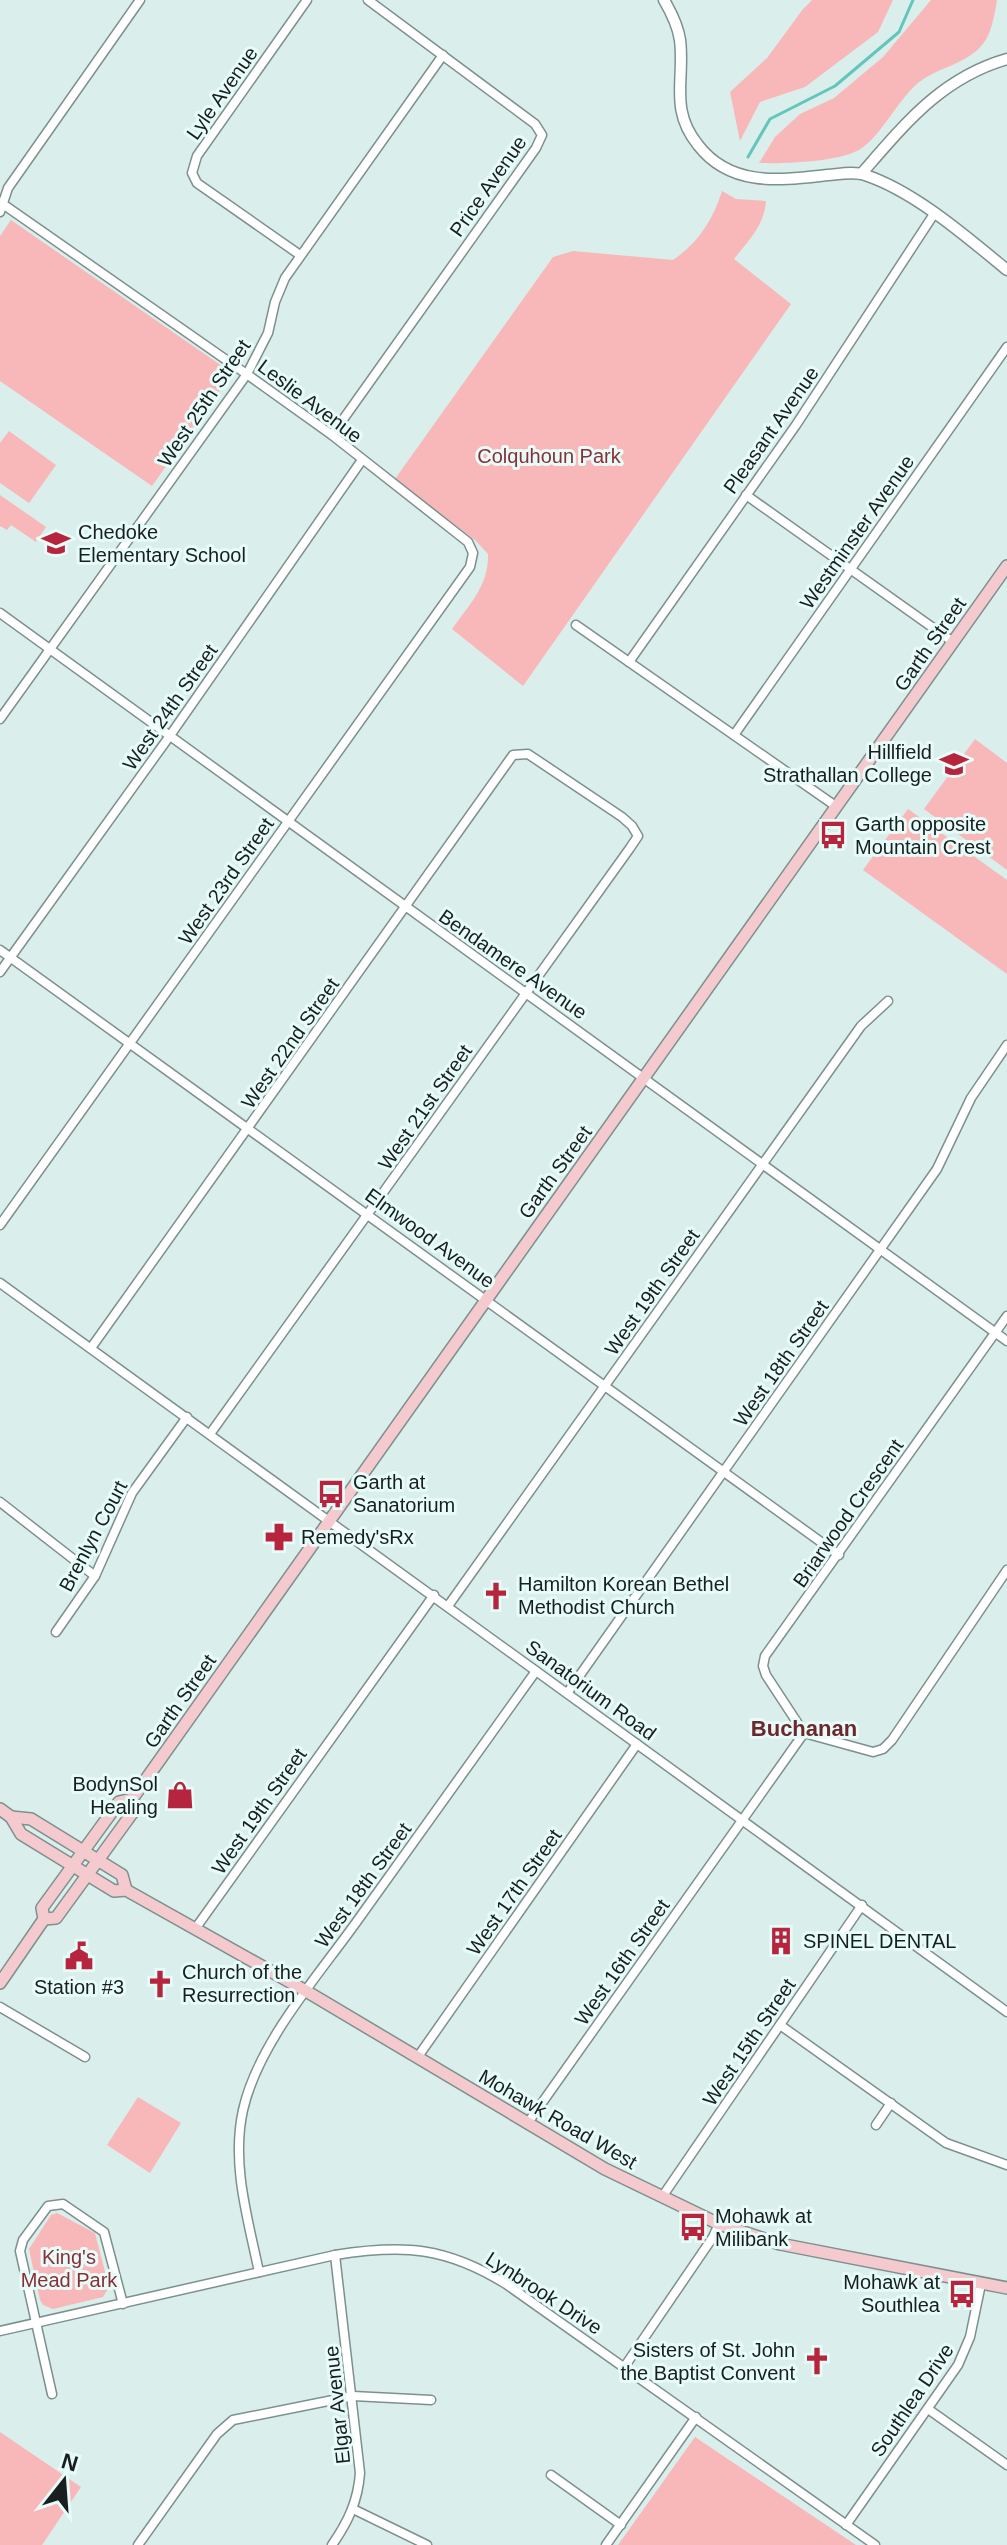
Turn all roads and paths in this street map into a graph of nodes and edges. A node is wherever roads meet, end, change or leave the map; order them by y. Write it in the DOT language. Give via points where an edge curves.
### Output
graph roads {
  1 [pos="140,0"];
  2 [pos="307,0"];
  3 [pos="368,0"];
  4 [pos="664,0"];
  5 [pos="443,55"];
  6 [pos="1007,59"];
  7 [pos="862,173"];
  8 [pos="1,206"];
  9 [pos="934,214"];
  10 [pos="300,255"];
  11 [pos="1007,270"];
  12 [pos="1007,347"];
  13 [pos="247,374"];
  14 [pos="332,435"];
  15 [pos="362,460"];
  16 [pos="746,495"];
  17 [pos="473,553"];
  18 [pos="1007,566"];
  19 [pos="850,570"];
  20 [pos="0,613"];
  21 [pos="576,625"];
  22 [pos="953,642"];
  23 [pos="49,649"];
  24 [pos="629,662"];
  25 [pos="0,719"];
  26 [pos="734,735"];
  27 [pos="169,737"];
  28 [pos="513,755"];
  29 [pos="837,807"];
  30 [pos="288,822"];
  31 [pos="406,908"];
  32 [pos="0,950"];
  33 [pos="10,957"];
  34 [pos="0,972"];
  35 [pos="525,993"];
  36 [pos="888,1001"];
  37 [pos="131,1043"];
  38 [pos="1007,1045"];
  39 [pos="644,1078"];
  40 [pos="249,1127"];
  41 [pos="762,1164"];
  42 [pos="369,1214"];
  43 [pos="0,1225"];
  44 [pos="881,1250"];
  45 [pos="0,1283"];
  46 [pos="486,1298"];
  47 [pos="1007,1316"];
  48 [pos="995,1332"];
  49 [pos="1007,1341"];
  50 [pos="91,1348"];
  51 [pos="605,1386"];
  52 [pos="187,1417"];
  53 [pos="210,1434"];
  54 [pos="725,1471"];
  55 [pos="0,1502"];
  56 [pos="329,1521"];
  57 [pos="839,1555"];
  58 [pos="1007,1570"];
  59 [pos="95,1576"];
  60 [pos="434,1595"];
  61 [pos="448,1606"];
  62 [pos="56,1632"];
  63 [pos="536,1671"];
  64 [pos="568,1692"];
  65 [pos="804,1733"];
  66 [pos="637,1744"];
  67 [pos="132,1799"];
  68 [pos="5,1813"];
  69 [pos="743,1819"];
  70 [pos="83,1851"];
  71 [pos="97,1860"];
  72 [pos="72,1866"];
  73 [pos="87,1875"];
  74 [pos="126,1890"];
  75 [pos="862,1905"];
  76 [pos="44,1919"];
  77 [pos="195,1929"];
  78 [pos="0,1983"];
  79 [pos="306,1991"];
  80 [pos="0,2007"];
  81 [pos="1007,2012"];
  82 [pos="780,2025"];
  83 [pos="85,2057"];
  84 [pos="417,2058"];
  85 [pos="891,2103"];
  86 [pos="527,2124"];
  87 [pos="876,2125"];
  88 [pos="1007,2165"];
  89 [pos="662,2197"];
  90 [pos="719,2224"];
  91 [pos="335,2255"];
  92 [pos="259,2272"];
  93 [pos="981,2284"];
  94 [pos="1007,2288"];
  95 [pos="123,2304"];
  96 [pos="35,2323"];
  97 [pos="0,2331"];
  98 [pos="625,2366"];
  99 [pos="52,2394"];
  100 [pos="353,2396"];
  101 [pos="431,2400"];
  102 [pos="928,2409"];
  103 [pos="696,2417"];
  104 [pos="1007,2465"];
  105 [pos="551,2475"];
  106 [pos="353,2509"];
  107 [pos="621,2525"];
  108 [pos="846,2525"];
  109 [pos="138,2545"];
  110 [pos="332,2545"];
  111 [pos="427,2545"];
  112 [pos="606,2545"];
  113 [pos="875,2545"];
  1 -- 8 [label="street" via="8,188"];
  2 -- 10 [label="street, Lyle Avenue" via="197,156 192,173 197,183"];
  3 -- 5 [label="street, Price Avenue"];
  4 -- 7 [label="street" via="680,37 680,111 710,158 745,177 764,180"];
  5 -- 10 [label="street, West 25th Street"];
  5 -- 14 [label="street, Price Avenue" via="535,124 542,135"];
  6 -- 7 [label="street" via="979,67 949,86 904,123"];
  7 -- 9 [label="street"];
  8 -- 13 [label="street, Leslie Avenue"];
  9 -- 11 [label="street"];
  9 -- 16 [label="street, Pleasant Avenue"];
  10 -- 13 [label="street, West 25th Street" via="285,278 268,333"];
  12 -- 19 [label="street, Westminster Avenue"];
  13 -- 14 [label="street, Leslie Avenue"];
  13 -- 23 [label="street, West 25th Street"];
  14 -- 15 [label="street, Leslie Avenue"];
  15 -- 17 [label="street, Leslie Avenue" via="468,542"];
  15 -- 27 [label="street, West 24th Street"];
  16 -- 19 [label="street"];
  16 -- 24 [label="street, Pleasant Avenue"];
  17 -- 30 [label="street, West 23rd Street" via="470,567"];
  18 -- 22 [label="main road, Garth Street"];
  19 -- 22 [label="street"];
  19 -- 26 [label="street, Westminster Avenue"];
  20 -- 23 [label="street, Bendamere Avenue"];
  21 -- 24 [label="street"];
  22 -- 29 [label="main road, Garth Street"];
  23 -- 25 [label="street, West 25th Street"];
  23 -- 27 [label="street, Bendamere Avenue"];
  24 -- 26 [label="street"];
  26 -- 29 [label="street"];
  27 -- 30 [label="street, Bendamere Avenue"];
  27 -- 33 [label="street, West 24th Street"];
  28 -- 31 [label="street, West 22nd Street"];
  28 -- 35 [label="street, West 21st Street" via="528,754 622,817 638,836"];
  29 -- 39 [label="main road, Garth Street"];
  30 -- 31 [label="street, Bendamere Avenue"];
  30 -- 37 [label="street, West 23rd Street"];
  31 -- 35 [label="street, Bendamere Avenue"];
  31 -- 40 [label="street, West 22nd Street"];
  32 -- 33 [label="street, Elmwood Avenue"];
  33 -- 34 [label="street, West 24th Street"];
  33 -- 37 [label="street, Elmwood Avenue"];
  35 -- 39 [label="street, Bendamere Avenue"];
  35 -- 42 [label="street, West 21st Street"];
  36 -- 41 [label="street, West 19th Street" via="861,1026"];
  37 -- 40 [label="street, Elmwood Avenue"];
  37 -- 43 [label="street, West 23rd Street"];
  38 -- 44 [label="street, West 18th Street" via="971,1098 937,1169"];
  39 -- 41 [label="street, Bendamere Avenue"];
  39 -- 46 [label="main road, Garth Street"];
  40 -- 42 [label="street, Elmwood Avenue"];
  40 -- 50 [label="street, West 22nd Street"];
  41 -- 44 [label="street, Bendamere Avenue"];
  41 -- 51 [label="street, West 19th Street"];
  42 -- 46 [label="street, Elmwood Avenue"];
  42 -- 53 [label="street, West 21st Street"];
  44 -- 48 [label="street, Bendamere Avenue"];
  44 -- 54 [label="street, West 18th Street"];
  45 -- 50 [label="street, Sanatorium Road"];
  46 -- 51 [label="street, Elmwood Avenue"];
  46 -- 56 [label="main road, Garth Street"];
  47 -- 48 [label="street, Briarwood Crescent"];
  48 -- 49 [label="street, Bendamere Avenue"];
  48 -- 57 [label="street, Briarwood Crescent"];
  50 -- 52 [label="street, Sanatorium Road"];
  51 -- 54 [label="street, Elmwood Avenue"];
  51 -- 61 [label="street, West 19th Street"];
  52 -- 53 [label="street, Sanatorium Road"];
  52 -- 59 [label="street, Brenlyn Court" via="127,1500"];
  53 -- 56 [label="street, Sanatorium Road"];
  54 -- 57 [label="street, Elmwood Avenue"];
  54 -- 64 [label="street, West 18th Street"];
  55 -- 59 [label="street"];
  56 -- 60 [label="street, Sanatorium Road"];
  56 -- 67 [label="main road, Garth Street"];
  57 -- 65 [label="street, Briarwood Crescent" via="763,1666"];
  58 -- 65 [label="street" via="883,1749 873,1752"];
  59 -- 62 [label="street, Brenlyn Court"];
  60 -- 61 [label="street, Sanatorium Road"];
  60 -- 77 [label="street, West 19th Street"];
  61 -- 63 [label="street, Sanatorium Road"];
  63 -- 64 [label="street, Sanatorium Road"];
  63 -- 79 [label="street, West 18th Street"];
  64 -- 66 [label="street, Sanatorium Road"];
  65 -- 69 [label="street"];
  66 -- 69 [label="street, Sanatorium Road"];
  66 -- 84 [label="street, West 17th Street"];
  67 -- 70 [label="main road, Garth Street" via="119,1802"];
  67 -- 71 [label="main road, Garth Street" via="133,1812"];
  68 -- 70 [label="main road, Mohawk Road West" via="31,1819"];
  68 -- 72 [label="main road, Mohawk Road West" via="21,1834"];
  69 -- 75 [label="street, Sanatorium Road"];
  69 -- 86 [label="street, West 16th Street"];
  70 -- 71 [label="main road, Mohawk Road West"];
  70 -- 72 [label="main road, Garth Street"];
  71 -- 73 [label="main road, Garth Street"];
  71 -- 74 [label="main road, Mohawk Road West" via="122,1875"];
  72 -- 73 [label="main road, Mohawk Road West"];
  72 -- 76 [label="main road, Garth Street" via="42,1908"];
  73 -- 74 [label="main road, Mohawk Road West" via="114,1891"];
  73 -- 76 [label="main road, Garth Street" via="56,1918"];
  74 -- 77 [label="main road, Mohawk Road West"];
  75 -- 81 [label="street, Sanatorium Road"];
  75 -- 82 [label="street, West 15th Street"];
  76 -- 78 [label="main road, Garth Street"];
  77 -- 79 [label="main road, Mohawk Road West"];
  79 -- 84 [label="main road, Mohawk Road West"];
  79 -- 92 [label="street, West 18th Street" via="264,2053 243,2111 239,2169"];
  80 -- 83 [label="street"];
  82 -- 85 [label="street"];
  82 -- 89 [label="street, West 15th Street"];
  84 -- 86 [label="main road, Mohawk Road West"];
  85 -- 87 [label="street"];
  85 -- 88 [label="street" via="946,2143"];
  86 -- 89 [label="main road, Mohawk Road West"];
  89 -- 90 [label="main road, Mohawk Road West"];
  90 -- 93 [label="main road, Mohawk Road West" via="780,2244"];
  90 -- 98 [label="street"];
  91 -- 92 [label="street, Lynbrook Drive"];
  91 -- 98 [label="street, Lynbrook Drive" via="423,2250 469,2263"];
  91 -- 100 [label="street, Elgar Avenue"];
  92 -- 95 [label="street, Lynbrook Drive"];
  93 -- 94 [label="main road, Mohawk Road West"];
  93 -- 102 [label="street, Southlea Drive" via="966,2351"];
  95 -- 96 [label="street, Lynbrook Drive"];
  95 -- 96 [label="street" via="104,2232 55,2204 43,2211 20,2251"];
  96 -- 97 [label="street, Lynbrook Drive"];
  96 -- 99 [label="street"];
  98 -- 103 [label="street, Lynbrook Drive"];
  100 -- 101 [label="street"];
  100 -- 106 [label="street, Elgar Avenue" via="360,2473"];
  100 -- 109 [label="street" via="233,2420 217,2434"];
  102 -- 104 [label="street"];
  102 -- 108 [label="street, Southlea Drive"];
  103 -- 107 [label="street"];
  103 -- 108 [label="street, Lynbrook Drive"];
  105 -- 107 [label="street"];
  106 -- 110 [label="street, Elgar Avenue"];
  106 -- 111 [label="street"];
  107 -- 112 [label="street"];
  108 -- 113 [label="street, Lynbrook Drive"];
}
